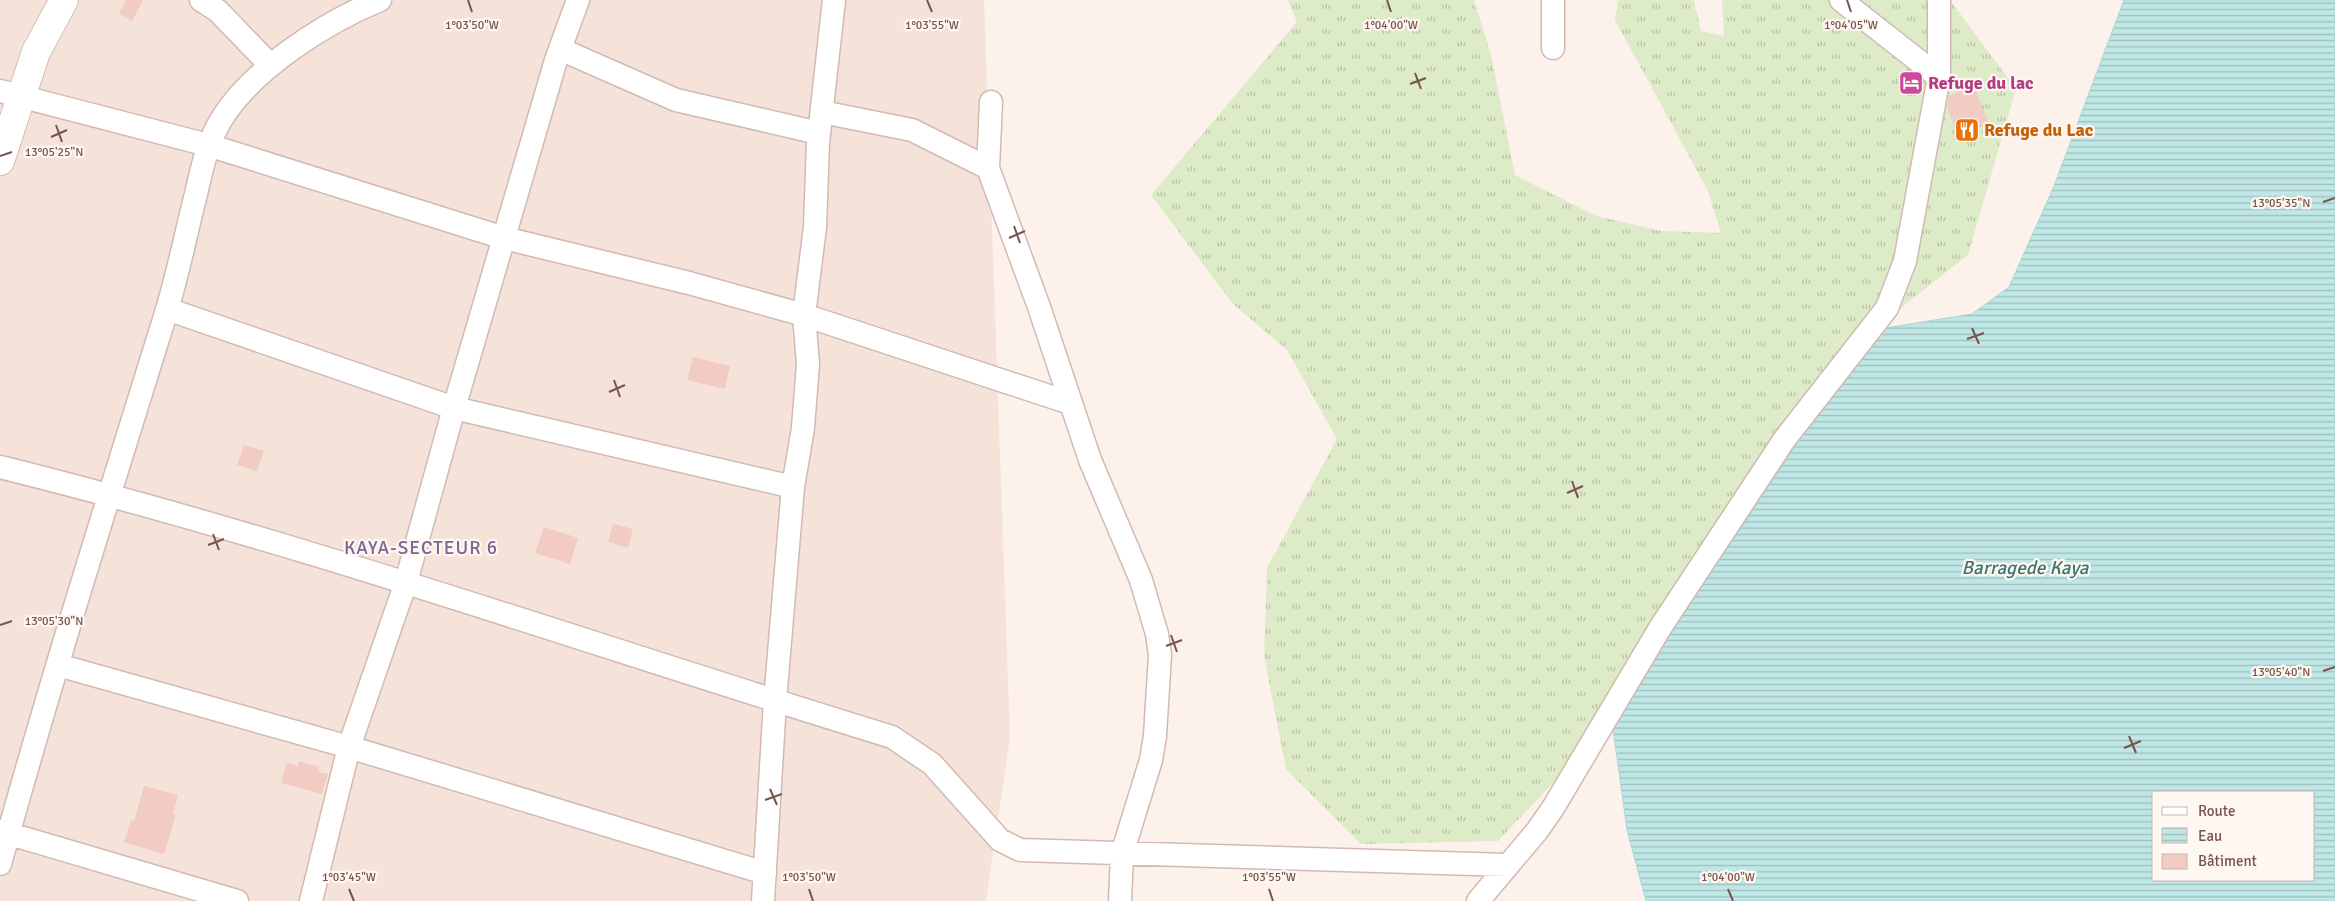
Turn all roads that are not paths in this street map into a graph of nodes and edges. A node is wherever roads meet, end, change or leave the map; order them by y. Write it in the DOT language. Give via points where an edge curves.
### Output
graph roads {
  1 [pos="64,0"];
  2 [pos="201,0"];
  3 [pos="380,0"];
  4 [pos="578,0"];
  5 [pos="834,0"];
  6 [pos="1553,0"];
  7 [pos="1841,0"];
  8 [pos="1939,0"];
  9 [pos="1553,48"];
  10 [pos="560,49"];
  11 [pos="270,65"];
  12 [pos="1939,77"];
  13 [pos="10,93"];
  14 [pos="991,102"];
  15 [pos="821,122"];
  16 [pos="208,145"];
  17 [pos="0,161"];
  18 [pos="988,168"];
  19 [pos="504,238"];
  20 [pos="167,309"];
  21 [pos="804,315"];
  22 [pos="1070,403"];
  23 [pos="454,408"];
  24 [pos="0,467"];
  25 [pos="793,487"];
  26 [pos="108,494"];
  27 [pos="406,582"];
  28 [pos="58,665"];
  29 [pos="775,701"];
  30 [pos="349,747"];
  31 [pos="4,832"];
  32 [pos="1122,854"];
  33 [pos="0,864"];
  34 [pos="1507,865"];
  35 [pos="765,874"];
  36 [pos="238,901"];
  37 [pos="311,901"];
  38 [pos="763,901"];
  39 [pos="1120,901"];
  40 [pos="1478,901"];
  1 -- 13 [label="main road"];
  2 -- 11 [label="street" via="218,11"];
  3 -- 11 [label="street" via="314,34"];
  4 -- 10 [label="street"];
  5 -- 15 [label="street"];
  6 -- 9 [label="street"];
  7 -- 12 [label="street"];
  8 -- 12 [label="street"];
  10 -- 15 [label="street" via="676,100"];
  10 -- 19 [label="street"];
  11 -- 16 [label="street" via="234,102"];
  12 -- 34 [label="street" via="1905,261 1888,308 1784,440 1660,628 1553,808"];
  13 -- 16 [label="street"];
  13 -- 17 [label="main road"];
  14 -- 18 [label="street"];
  15 -- 18 [label="street" via="912,130"];
  15 -- 21 [label="street" via="815,227"];
  16 -- 19 [label="street"];
  16 -- 20 [label="street"];
  18 -- 22 [label="street"];
  19 -- 21 [label="street"];
  19 -- 23 [label="street"];
  20 -- 23 [label="street"];
  20 -- 26 [label="street"];
  21 -- 22 [label="street"];
  21 -- 25 [label="street" via="808,364 803,428"];
  22 -- 32 [label="street" via="1090,460 1141,580 1160,655 1156,736"];
  23 -- 25 [label="street"];
  23 -- 27 [label="street"];
  24 -- 26 [label="street"];
  25 -- 29 [label="street"];
  26 -- 27 [label="street"];
  26 -- 28 [label="street"];
  27 -- 29 [label="street"];
  27 -- 30 [label="street"];
  28 -- 30 [label="street"];
  28 -- 31 [label="street"];
  29 -- 32 [label="street" via="892,736 932,764 1000,840 1020,850"];
  29 -- 35 [label="street"];
  30 -- 35 [label="street"];
  30 -- 37 [label="street"];
  31 -- 33 [label="street"];
  31 -- 36 [label="street"];
  32 -- 34 [label="street"];
  32 -- 39 [label="street"];
  34 -- 40 [label="street"];
  35 -- 38 [label="street"];
}
